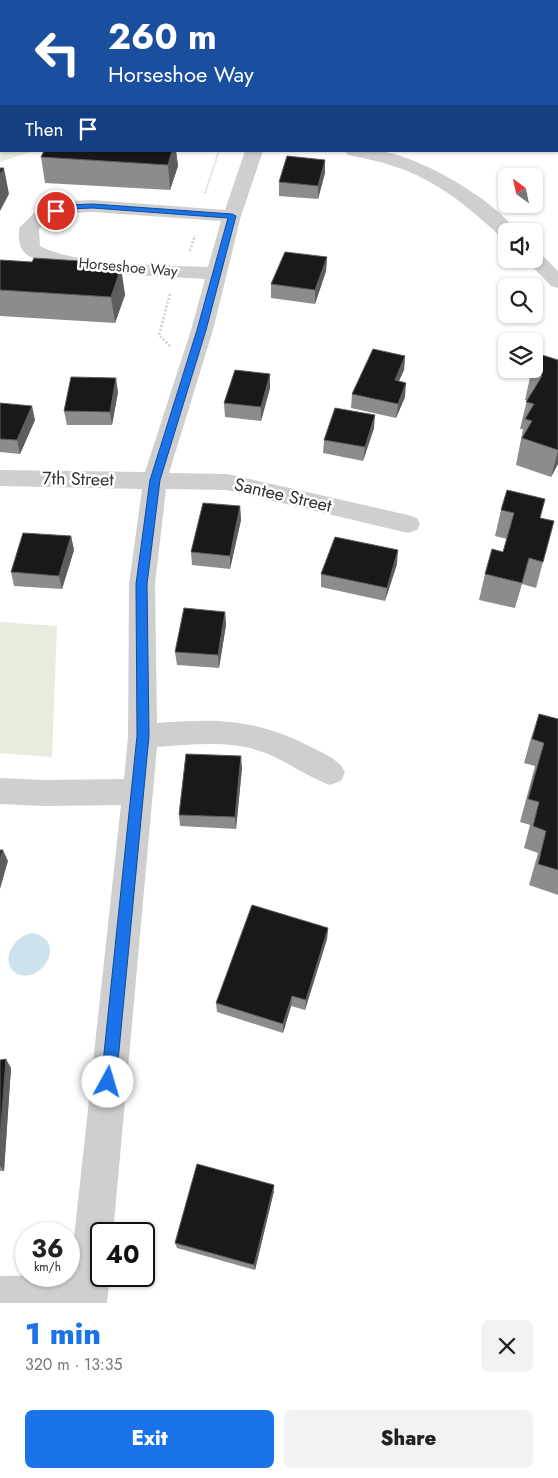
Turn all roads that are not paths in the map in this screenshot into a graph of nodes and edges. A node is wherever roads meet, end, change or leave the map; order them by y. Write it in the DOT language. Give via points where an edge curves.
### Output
graph roads {
  1 [pos="254,152"];
  2 [pos="358,152"];
  3 [pos="232,216"];
  4 [pos="498,224"];
  5 [pos="543,267"];
  6 [pos="218,274"];
  7 [pos="558,282"];
  8 [pos="0,478"];
  9 [pos="155,480"];
  10 [pos="408,524"];
  11 [pos="143,736"];
  12 [pos="330,772"];
  13 [pos="0,791"];
  14 [pos="138,792"];
  15 [pos="0,1296"];
  16 [pos="87,1299"];
  1 -- 3 [label="street"];
  2 -- 4 [label="street" via="400,162 441,179"];
  3 -- 6 [label="street"];
  3 -- 6 [label="street, Horseshoe Way" via="68,207 43,216 29,228 28,240 32,250 43,257"];
  5 -- 7 [label="street"];
  6 -- 9 [label="street"];
  8 -- 9 [label="street, 7th Street"];
  9 -- 10 [label="street, Santee Street" via="227,482"];
  9 -- 11 [label="street" via="142,584"];
  11 -- 12 [label="street" via="223,733 260,738"];
  11 -- 14 [label="street"];
  13 -- 14 [label="street" via="44,794"];
  14 -- 16 [label="street"];
  15 -- 16 [label="street"];
}
